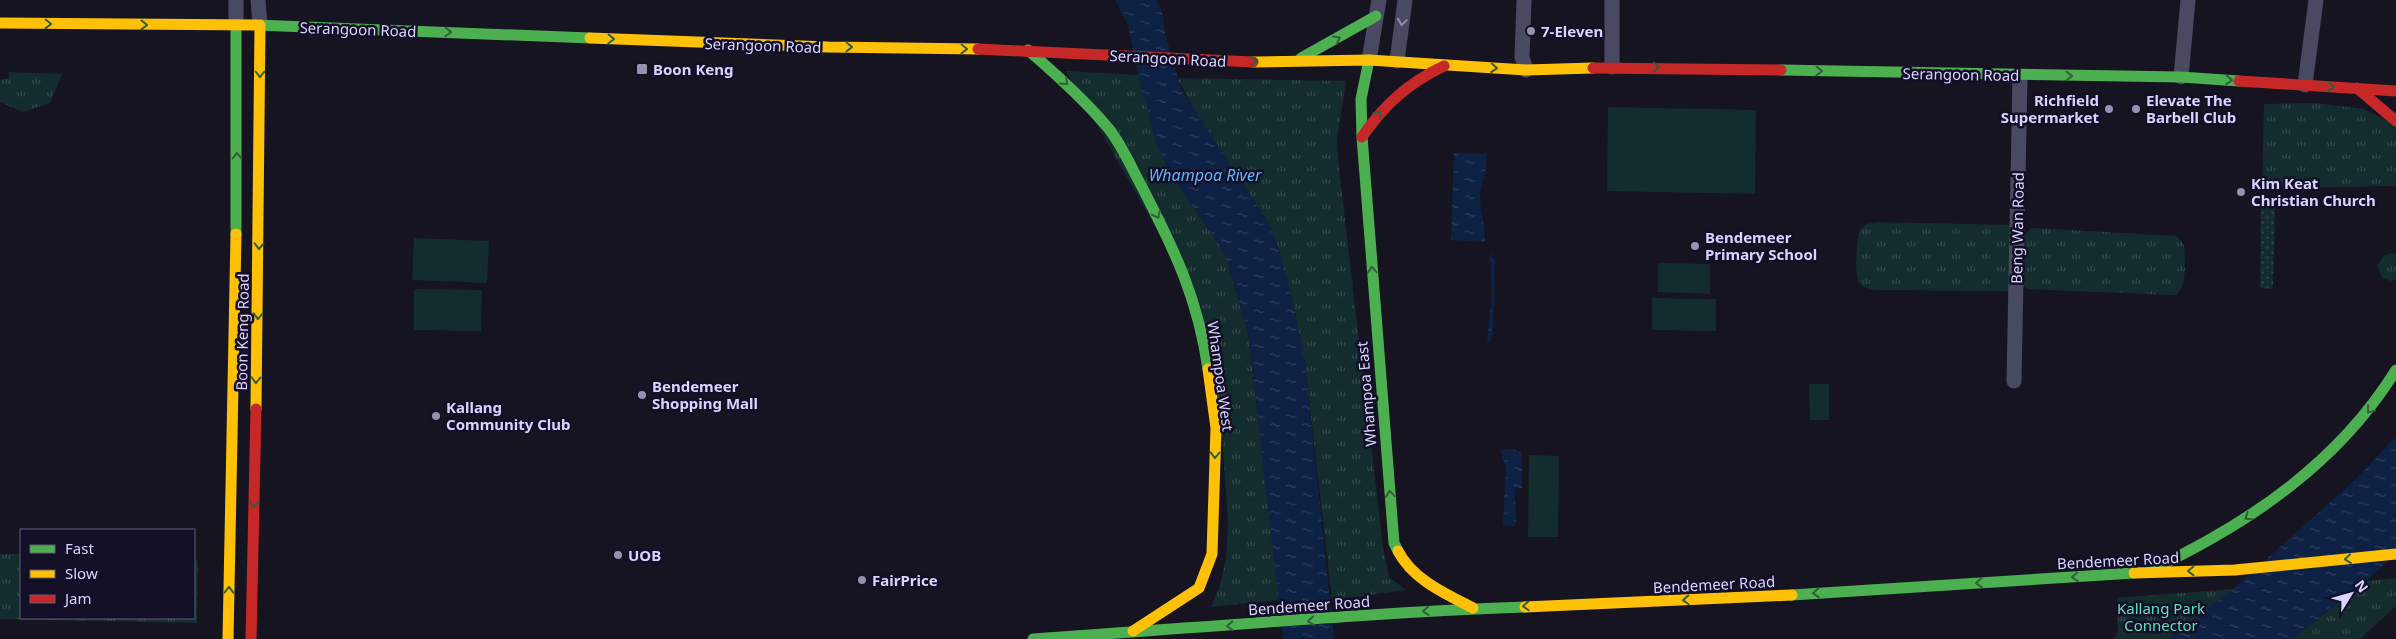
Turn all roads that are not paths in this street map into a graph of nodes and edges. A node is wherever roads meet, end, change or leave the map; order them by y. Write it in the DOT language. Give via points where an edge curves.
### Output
graph roads {
  1 [pos="236,0"];
  2 [pos="258,0"];
  3 [pos="1379,0"];
  4 [pos="1405,0"];
  5 [pos="1524,0"];
  6 [pos="1612,0"];
  7 [pos="2188,0"];
  8 [pos="2316,0"];
  9 [pos="1376,16"];
  10 [pos="0,23"];
  11 [pos="236,25"];
  12 [pos="260,25"];
  13 [pos="1028,50"];
  14 [pos="1297,60"];
  15 [pos="1369,60"];
  16 [pos="1396,61"];
  17 [pos="1445,65"];
  18 [pos="1612,67"];
  19 [pos="1526,70"];
  20 [pos="2020,76"];
  21 [pos="2181,77"];
  22 [pos="2305,85"];
  23 [pos="2357,88"];
  24 [pos="2396,91"];
  25 [pos="2396,121"];
  26 [pos="1362,137"];
  27 [pos="2396,370"];
  28 [pos="2014,381"];
  29 [pos="2396,554"];
  30 [pos="2146,572"];
  31 [pos="1475,609"];
  32 [pos="1132,632"];
  33 [pos="228,639"];
  34 [pos="251,639"];
  35 [pos="1033,639"];
  1 -- 11 [label="street"];
  2 -- 12 [label="street"];
  3 -- 9 [label="street"];
  4 -- 16 [label="street, one-way"];
  5 -- 19 [label="street" via="1522,57"];
  6 -- 18 [label="street"];
  7 -- 21 [label="street"];
  8 -- 22 [label="street"];
  14 -- 9 [label="main road, one-way"];
  9 -- 15 [label="street"];
  10 -- 11 [label="main road, Serangoon Road, one-way"];
  11 -- 12 [label="main road, Serangoon Road"];
  33 -- 11 [label="main road, Boon Keng Road, one-way" via="237,205"];
  12 -- 13 [label="main road, Serangoon Road, one-way" via="828,47"];
  12 -- 34 [label="main road, Boon Keng Road, one-way"];
  13 -- 14 [label="main road, Serangoon Road, one-way" via="1235,62"];
  13 -- 32 [label="main road, Whampoa West, one-way" via="1087,105 1122,149 1175,250 1204,344 1216,428 1212,554 1199,588"];
  14 -- 15 [label="main road, Serangoon Road"];
  15 -- 16 [label="main road, Serangoon Road"];
  15 -- 26 [label="main road, Whampoa East" via="1362,99"];
  16 -- 17 [label="main road, Serangoon Road"];
  17 -- 19 [label="main road, Serangoon Road, one-way"];
  26 -- 17 [label="main road, one-way" via="1373,119 1397,93 1414,80"];
  18 -- 19 [label="main road, Serangoon Road"];
  18 -- 20 [label="main road, Serangoon Road, one-way"];
  20 -- 21 [label="main road, Serangoon Road, one-way"];
  20 -- 28 [label="street, Beng Wan Road"];
  21 -- 22 [label="main road, Serangoon Road, one-way"];
  22 -- 23 [label="main road, Serangoon Road, one-way"];
  23 -- 24 [label="main road, Serangoon Road"];
  23 -- 25 [label="main road"];
  31 -- 26 [label="main road, Whampoa East, one-way" via="1423,579 1406,564 1394,542"];
  27 -- 30 [label="main road, one-way" via="2358,426 2310,470 2243,522"];
  29 -- 30 [label="main road, Bendemeer Road, one-way" via="2235,570"];
  30 -- 31 [label="main road, Bendemeer Road, one-way" via="1764,597"];
  31 -- 32 [label="main road, Bendemeer Road, one-way"];
  32 -- 35 [label="main road, Bendemeer Road"];
}
